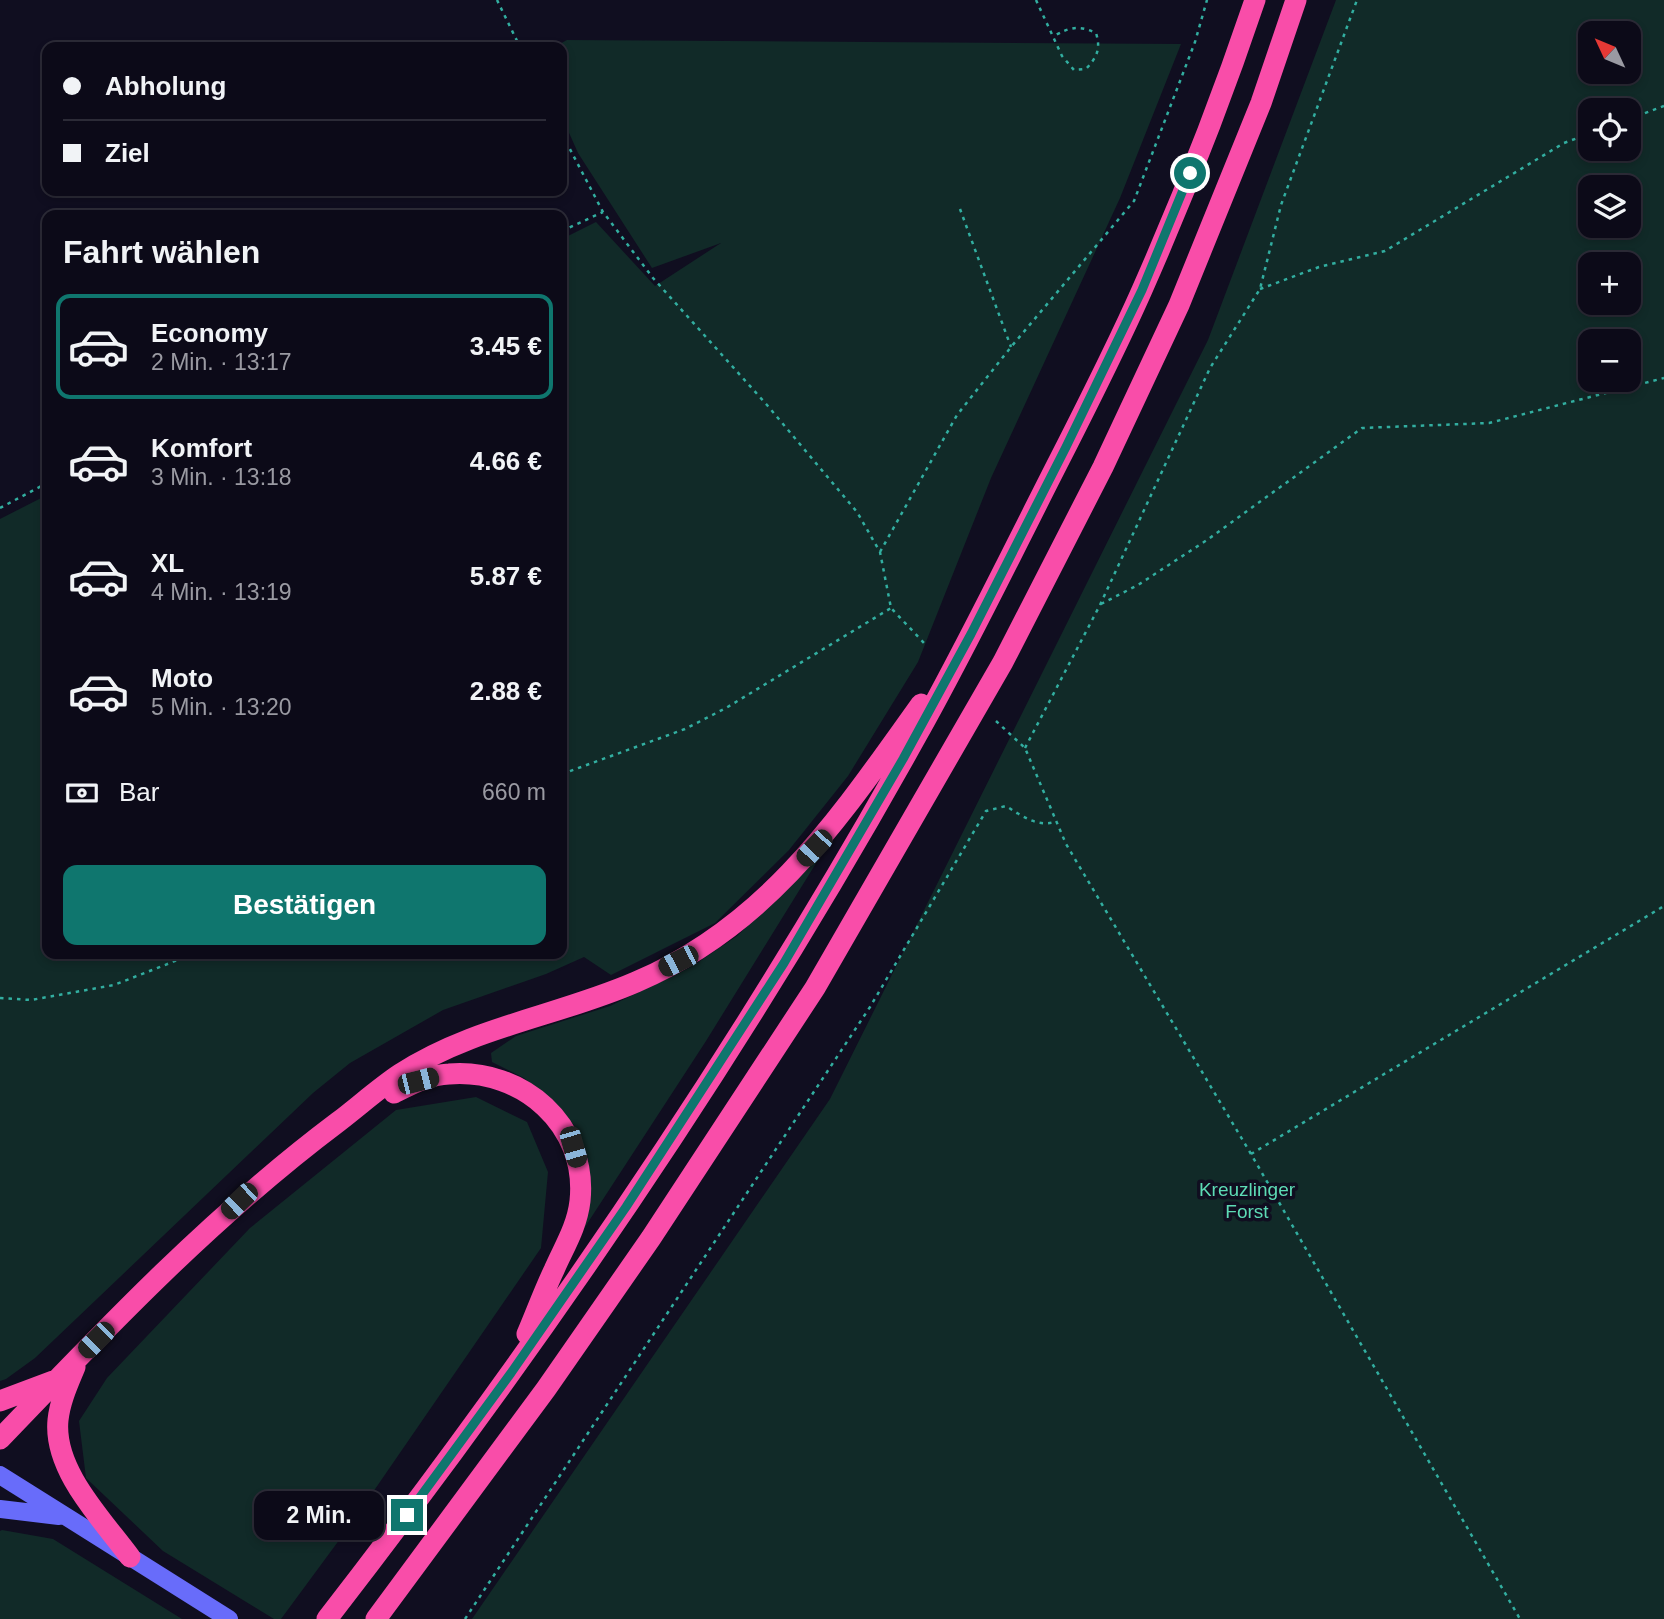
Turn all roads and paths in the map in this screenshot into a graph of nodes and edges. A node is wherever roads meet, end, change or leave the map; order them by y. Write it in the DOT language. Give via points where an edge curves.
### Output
graph roads {
  1 [pos="497,0"];
  2 [pos="1036,0"];
  3 [pos="1207,0"];
  4 [pos="1255,0"];
  5 [pos="1296,0"];
  6 [pos="1357,0"];
  7 [pos="1054,36"];
  8 [pos="518,42"];
  9 [pos="1664,106"];
  10 [pos="1641,115"];
  11 [pos="1578,138"];
  12 [pos="567,144"];
  13 [pos="960,208"];
  14 [pos="603,212"];
  15 [pos="567,229"];
  16 [pos="1260,289"];
  17 [pos="1011,346"];
  18 [pos="1664,378"];
  19 [pos="42,486"];
  20 [pos="0,508"];
  21 [pos="880,552"];
  22 [pos="1100,604"];
  23 [pos="891,608"];
  24 [pos="971,634"];
  25 [pos="925,644"];
  26 [pos="996,721"];
  27 [pos="1025,748"];
  28 [pos="567,773"];
  29 [pos="1055,822"];
  30 [pos="1664,906"];
  31 [pos="180,959"];
  32 [pos="0,998"];
  33 [pos="339,1121"];
  34 [pos="1251,1154"];
  35 [pos="78,1359"];
  36 [pos="511,1373"];
  37 [pos="59,1379"];
  38 [pos="0,1401"];
  39 [pos="0,1439"];
  40 [pos="0,1475"];
  41 [pos="0,1509"];
  42 [pos="67,1517"];
  43 [pos="130,1558"];
  44 [pos="229,1619"];
  45 [pos="327,1619"];
  46 [pos="376,1619"];
  47 [pos="465,1619"];
  48 [pos="1520,1619"];
  1 -- 8 [label="path"];
  2 -- 7 [label="path"];
  3 -- 17 [label="path" via="1134,201"];
  4 -- 24 [label="highway" via="1222,98 1142,290"];
  5 -- 46 [label="highway" via="1261,103 1179,305 1003,662 816,988 606,1303"];
  6 -- 16 [label="path" via="1281,205"];
  7 -- 7 [label="path" via="1074,70 1086,69 1096,58 1096,33 1083,26"];
  9 -- 10 [label="path"];
  11 -- 16 [label="path" via="1385,251 1319,267"];
  12 -- 14 [label="path"];
  13 -- 17 [label="path"];
  14 -- 15 [label="path"];
  14 -- 21 [label="path" via="653,278 857,512"];
  16 -- 22 [label="path" via="1210,368"];
  17 -- 21 [label="path" via="957,415"];
  18 -- 22 [label="path" via="1489,423 1362,428 1207,540"];
  19 -- 20 [label="path"];
  21 -- 23 [label="path"];
  22 -- 27 [label="path"];
  23 -- 25 [label="path"];
  23 -- 28 [label="path" via="685,729"];
  24 -- 33 [label="highway" via="814,848 745,916 708,943 637,982 497,1029 431,1057 400,1074"];
  24 -- 36 [label="highway" via="784,963 626,1207"];
  26 -- 27 [label="path"];
  27 -- 29 [label="path"];
  29 -- 34 [label="path"];
  29 -- 47 [label="path" via="1029,821 1006,806 986,811 870,1007"];
  30 -- 34 [label="path"];
  31 -- 32 [label="path" via="114,985 31,1000"];
  33 -- 35 [label="highway" via="239,1201"];
  33 -- 36 [label="highway" via="418,1081 463,1073 519,1086 563,1129 573,1147 580,1181 575,1226"];
  34 -- 48 [label="path"];
  35 -- 37 [label="highway"];
  35 -- 43 [label="highway" via="58,1421 62,1457 71,1477"];
  36 -- 45 [label="highway"];
  37 -- 38 [label="highway"];
  37 -- 39 [label="highway"];
  40 -- 42 [label="main road"];
  41 -- 42 [label="main road"];
  42 -- 43 [label="main road"];
  43 -- 44 [label="main road"];
}
